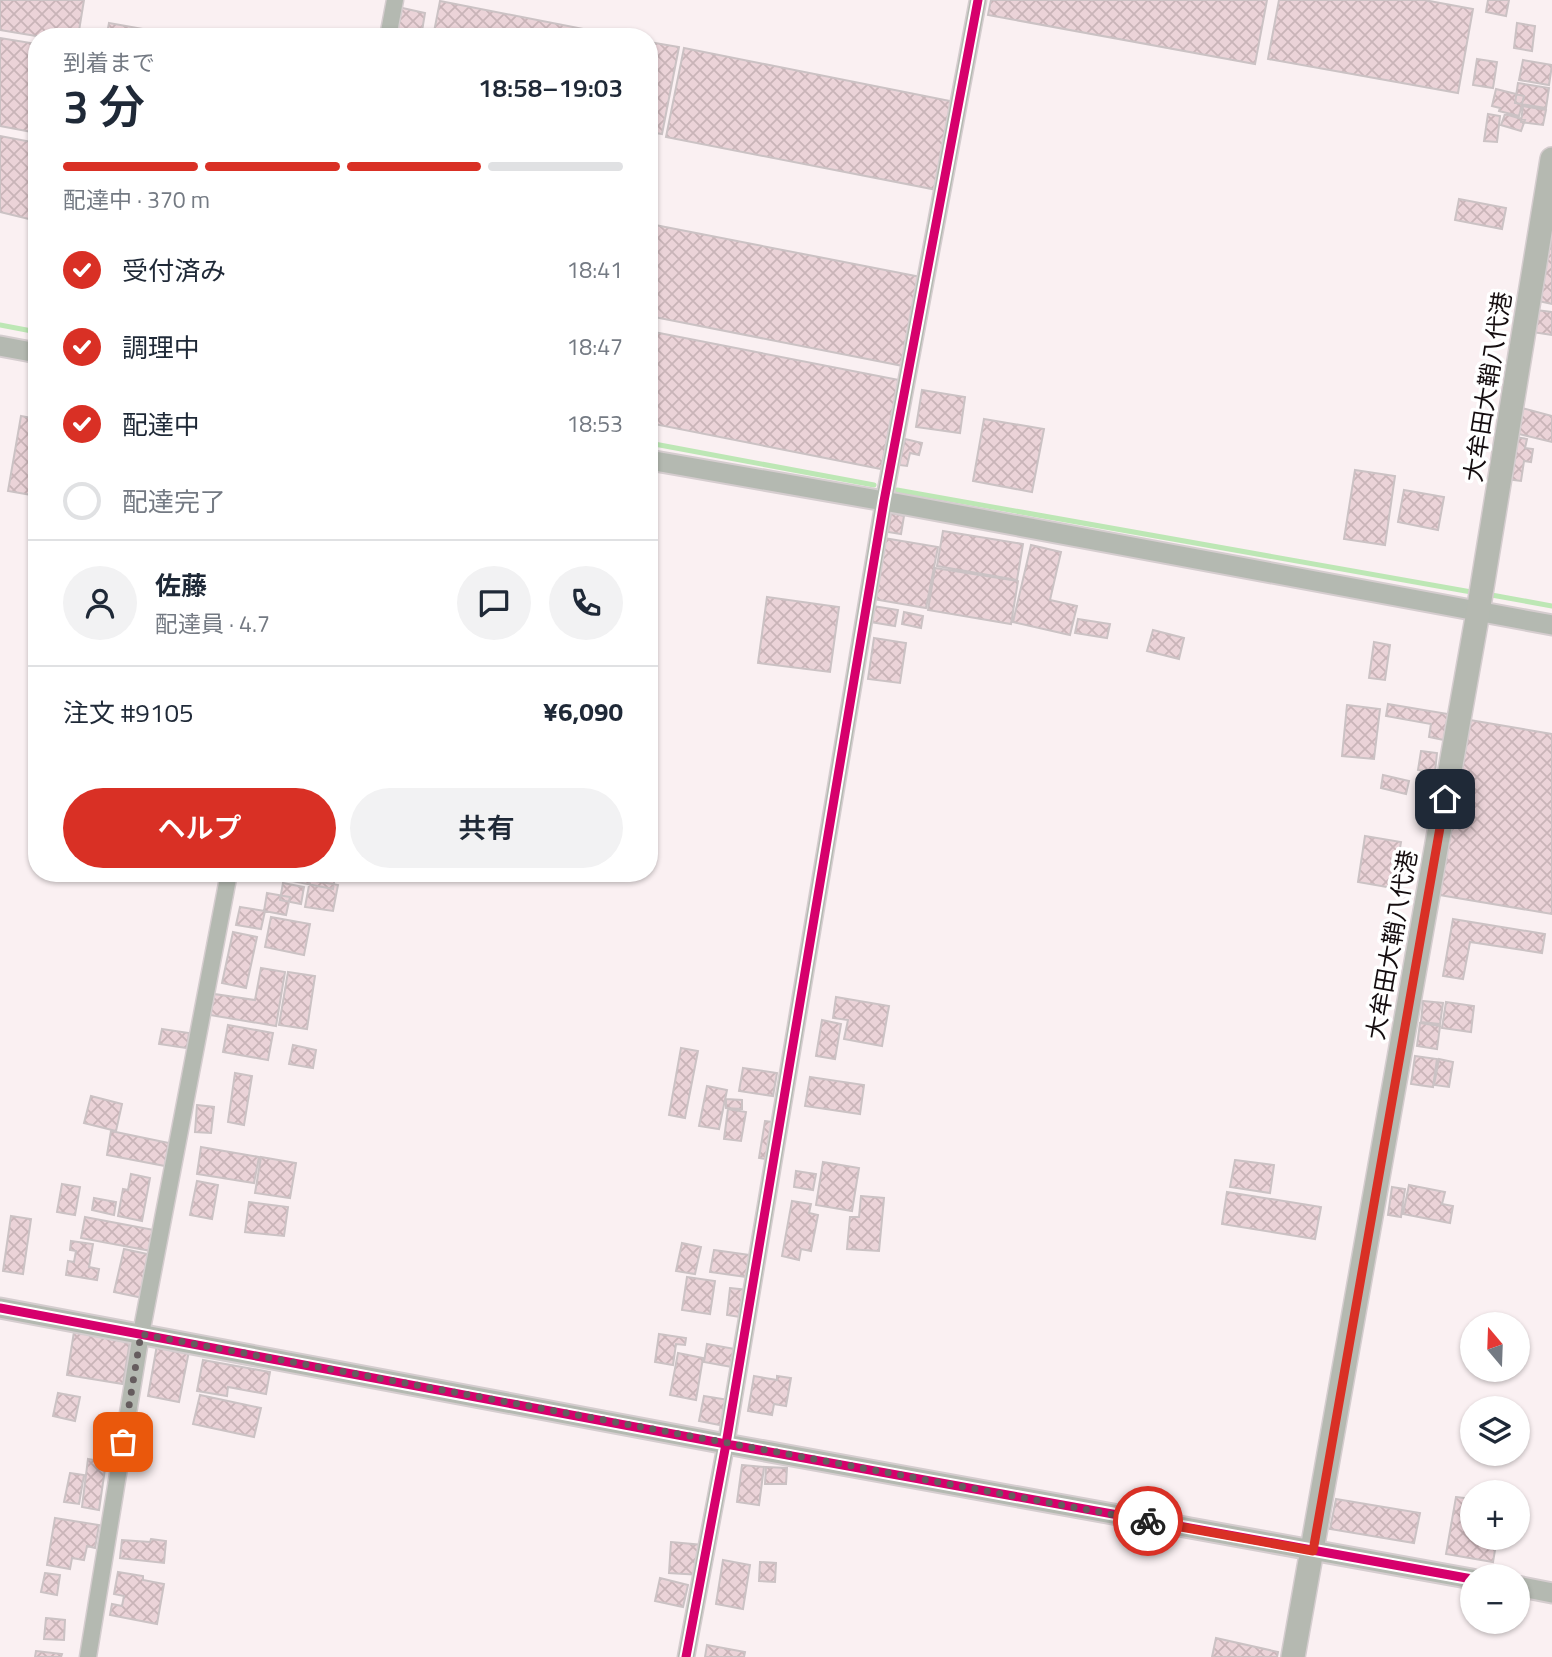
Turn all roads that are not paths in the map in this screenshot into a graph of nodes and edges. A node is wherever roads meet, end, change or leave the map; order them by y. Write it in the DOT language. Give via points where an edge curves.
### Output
graph roads {
  1 [pos="395,0"];
  2 [pos="978,0"];
  3 [pos="390,28"];
  4 [pos="1552,159"];
  5 [pos="0,346"];
  6 [pos="28,351"];
  7 [pos="658,462"];
  8 [pos="884,501"];
  9 [pos="1478,612"];
  10 [pos="1552,625"];
  11 [pos="227,882"];
  12 [pos="0,1308"];
  13 [pos="141,1334"];
  14 [pos="726,1444"];
  15 [pos="1313,1551"];
  16 [pos="1460,1576"];
  17 [pos="1530,1589"];
  18 [pos="1552,1592"];
  19 [pos="88,1657"];
  20 [pos="686,1657"];
  21 [pos="1293,1657"];
  1 -- 3 [label="street"];
  2 -- 8 [label="street"];
  4 -- 9 [label="main road, 大牟田大鞘八代港"];
  5 -- 6 [label="street"];
  7 -- 8 [label="street"];
  8 -- 9 [label="street"];
  8 -- 14 [label="street"];
  9 -- 10 [label="street"];
  9 -- 15 [label="main road, 大牟田大鞘八代港"];
  11 -- 13 [label="street"];
  12 -- 13 [label="street"];
  13 -- 14 [label="street"];
  13 -- 19 [label="street"];
  14 -- 15 [label="street"];
  14 -- 20 [label="street"];
  15 -- 16 [label="street"];
  15 -- 21 [label="main road, 大牟田大鞘八代港"];
  17 -- 18 [label="street"];
}
